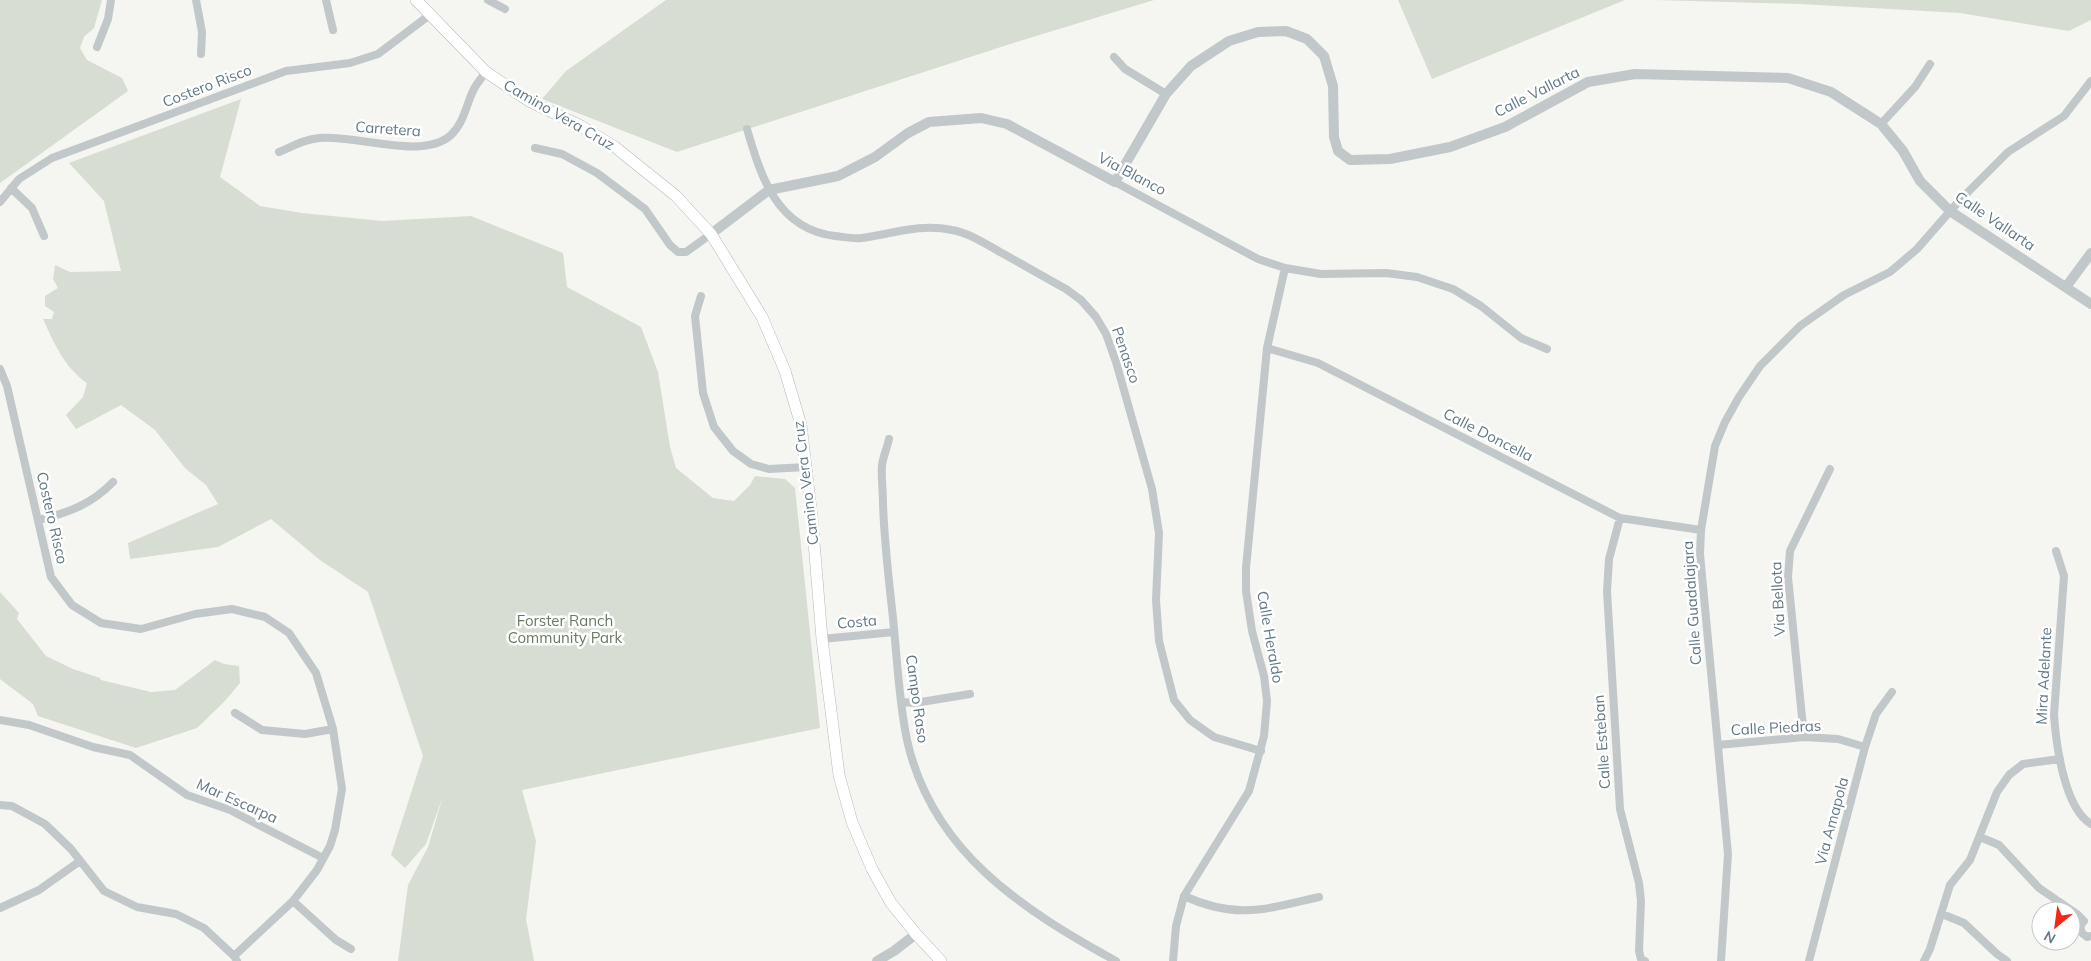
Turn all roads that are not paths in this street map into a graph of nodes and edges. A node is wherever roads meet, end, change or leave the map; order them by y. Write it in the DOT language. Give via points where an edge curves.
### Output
graph roads {
  1 [pos="111,0"];
  2 [pos="196,0"];
  3 [pos="326,0"];
  4 [pos="416,0"];
  5 [pos="430,0"];
  6 [pos="488,0"];
  7 [pos="505,9"];
  8 [pos="431,14"];
  9 [pos="333,30"];
  10 [pos="97,47"];
  11 [pos="201,54"];
  12 [pos="1114,57"];
  13 [pos="1930,64"];
  14 [pos="486,72"];
  15 [pos="2091,81"];
  16 [pos="1166,94"];
  17 [pos="1881,124"];
  18 [pos="747,129"];
  19 [pos="535,148"];
  20 [pos="280,152"];
  21 [pos="1115,182"];
  22 [pos="11,188"];
  23 [pos="769,190"];
  24 [pos="0,202"];
  25 [pos="1950,211"];
  26 [pos="711,234"];
  27 [pos="44,236"];
  28 [pos="2091,253"];
  29 [pos="1285,268"];
  30 [pos="2066,287"];
  31 [pos="701,296"];
  32 [pos="2091,304"];
  33 [pos="1267,348"];
  34 [pos="1547,348"];
  35 [pos="0,369"];
  36 [pos="889,439"];
  37 [pos="806,467"];
  38 [pos="1830,469"];
  39 [pos="113,482"];
  40 [pos="1620,518"];
  41 [pos="38,520"];
  42 [pos="1701,530"];
  43 [pos="2056,551"];
  44 [pos="894,632"];
  45 [pos="822,639"];
  46 [pos="1892,692"];
  47 [pos="970,694"];
  48 [pos="902,702"];
  49 [pos="236,713"];
  50 [pos="0,720"];
  51 [pos="332,729"];
  52 [pos="1804,737"];
  53 [pos="1718,745"];
  54 [pos="1865,748"];
  55 [pos="1261,751"];
  56 [pos="2060,759"];
  57 [pos="0,805"];
  58 [pos="2091,824"];
  59 [pos="1980,837"];
  60 [pos="323,858"];
  61 [pos="80,861"];
  62 [pos="1184,896"];
  63 [pos="1319,897"];
  64 [pos="292,901"];
  65 [pos="0,908"];
  66 [pos="1942,914"];
  67 [pos="2088,920"];
  68 [pos="916,934"];
  69 [pos="2091,936"];
  70 [pos="351,950"];
  71 [pos="235,958"];
  72 [pos="877,961"];
  73 [pos="941,961"];
  74 [pos="1116,961"];
  75 [pos="1173,961"];
  76 [pos="1645,961"];
  77 [pos="1721,961"];
  78 [pos="1809,961"];
  79 [pos="1924,961"];
  80 [pos="2008,961"];
  1 -- 10 [label="street" via="108,19"];
  2 -- 11 [label="street" via="202,32"];
  3 -- 9 [label="street"];
  4 -- 8 [label="main road, Camino Vera Cruz"];
  5 -- 8 [label="main road"];
  6 -- 7 [label="street"];
  8 -- 14 [label="main road, Camino Vera Cruz"];
  8 -- 22 [label="street, Costero Risco" via="378,54 350,63 286,71 52,158 19,179"];
  12 -- 16 [label="street" via="1126,69"];
  13 -- 17 [label="street" via="1915,87"];
  14 -- 20 [label="street, Carretera" via="475,87 457,128 442,142 414,146 321,138 303,141"];
  14 -- 26 [label="main road, Camino Vera Cruz" via="529,100 615,147 676,196"];
  15 -- 25 [label="street, Calle Guadalajara" via="2064,116 2008,152"];
  16 -- 17 [label="street, Calle Vallarta" via="1191,66 1229,42 1258,32 1286,31 1307,39 1324,56 1334,86 1334,137 1338,152 1350,160 1390,159 1450,147 1505,127 1588,82 1635,74 1788,78 1831,92"];
  16 -- 21 [label="street, Calle Vallarta"];
  17 -- 25 [label="street, Calle Vallarta" via="1920,181"];
  18 -- 23 [label="street, Penasco"];
  19 -- 26 [label="street" via="562,154 597,173 645,209 678,252 686,252"];
  21 -- 23 [label="street, Via Blanco" via="1007,124 981,118 929,122 838,176"];
  21 -- 29 [label="street, Via Blanco" via="1258,259"];
  22 -- 24 [label="street, Costero Risco"];
  22 -- 27 [label="street" via="32,208"];
  23 -- 26 [label="street, Via Blanco"];
  23 -- 55 [label="street, Penasco" via="794,219 828,235 859,239 911,228 940,228 966,234 1066,289 1096,317 1116,362 1152,489 1159,532 1156,600 1159,641 1173,698 1201,730 1223,741"];
  25 -- 30 [label="street, Calle Vallarta"];
  25 -- 42 [label="street, Calle Guadalajara" via="1890,272 1844,295 1800,326 1760,366 1725,422 1716,446"];
  26 -- 37 [label="main road, Camino Vera Cruz" via="762,317 785,370 801,425"];
  28 -- 30 [label="street"];
  29 -- 33 [label="street, Calle Heraldo"];
  29 -- 34 [label="street, Via Blanco" via="1321,274 1417,276 1453,289 1481,306 1520,338"];
  30 -- 32 [label="street, Calle Vallarta"];
  31 -- 37 [label="street" via="695,316 704,393 714,427 733,451 751,464 769,469"];
  33 -- 40 [label="street, Calle Doncella" via="1318,363"];
  33 -- 55 [label="street, Calle Heraldo" via="1246,568 1252,631 1267,701"];
  35 -- 41 [label="street, Costero Risco" via="8,386"];
  36 -- 44 [label="street, Campo Raso" via="882,465 882,480"];
  37 -- 45 [label="main road, Camino Vera Cruz"];
  38 -- 52 [label="street, Via Bellota" via="1790,551 1788,577"];
  39 -- 41 [label="street" via="82,506"];
  40 -- 42 [label="street, Calle Doncella"];
  40 -- 76 [label="street, Calle Esteban" via="1607,575 1610,651 1620,809 1639,883 1639,951"];
  41 -- 51 [label="street, Costero Risco" via="51,577 72,605 101,623 141,629 195,614 232,609 265,616 289,633 316,673"];
  42 -- 53 [label="street, Calle Guadalajara" via="1700,554"];
  43 -- 56 [label="street, Mira Adelante" via="2064,576 2054,715"];
  44 -- 45 [label="street, Costa"];
  44 -- 48 [label="street, Campo Raso"];
  45 -- 68 [label="main road, Camino Vera Cruz" via="839,775 852,822 872,869"];
  46 -- 54 [label="street, Via Amapola" via="1876,714"];
  47 -- 48 [label="street" via="915,704"];
  48 -- 74 [label="street, Campo Raso" via="907,740 919,778 956,845 1015,898"];
  49 -- 51 [label="street" via="262,730 304,734"];
  50 -- 60 [label="street, Mar Escarpa" via="29,725 93,747 130,755 187,794 230,810"];
  51 -- 60 [label="street, Costero Risco" via="342,789 335,830"];
  52 -- 53 [label="street, Calle Piedras"];
  52 -- 54 [label="street, Calle Piedras" via="1838,739"];
  53 -- 77 [label="street, Calle Guadalajara" via="1728,854"];
  54 -- 78 [label="street, Via Amapola"];
  55 -- 62 [label="street, Calle Heraldo" via="1249,791"];
  56 -- 58 [label="street, Mira Adelante" via="2065,782 2075,803"];
  56 -- 59 [label="street" via="2023,764 2009,775 1997,792"];
  57 -- 61 [label="street" via="12,806 45,824"];
  59 -- 66 [label="street" via="1970,860 1950,886"];
  59 -- 67 [label="street" via="1999,845 2039,888"];
  60 -- 64 [label="street, Costero Risco"];
  61 -- 65 [label="street" via="39,890"];
  61 -- 71 [label="street" via="104,891 137,907 176,914 204,928"];
  62 -- 63 [label="street" via="1218,909 1244,912"];
  62 -- 75 [label="street, Calle Heraldo" via="1176,926"];
  64 -- 70 [label="street"];
  64 -- 71 [label="street, Costero Risco"];
  66 -- 79 [label="street"];
  66 -- 80 [label="street" via="1964,923"];
  67 -- 69 [label="street" via="2080,926 2082,933"];
  68 -- 72 [label="street"];
  68 -- 73 [label="main road, Camino Vera Cruz"];
}
